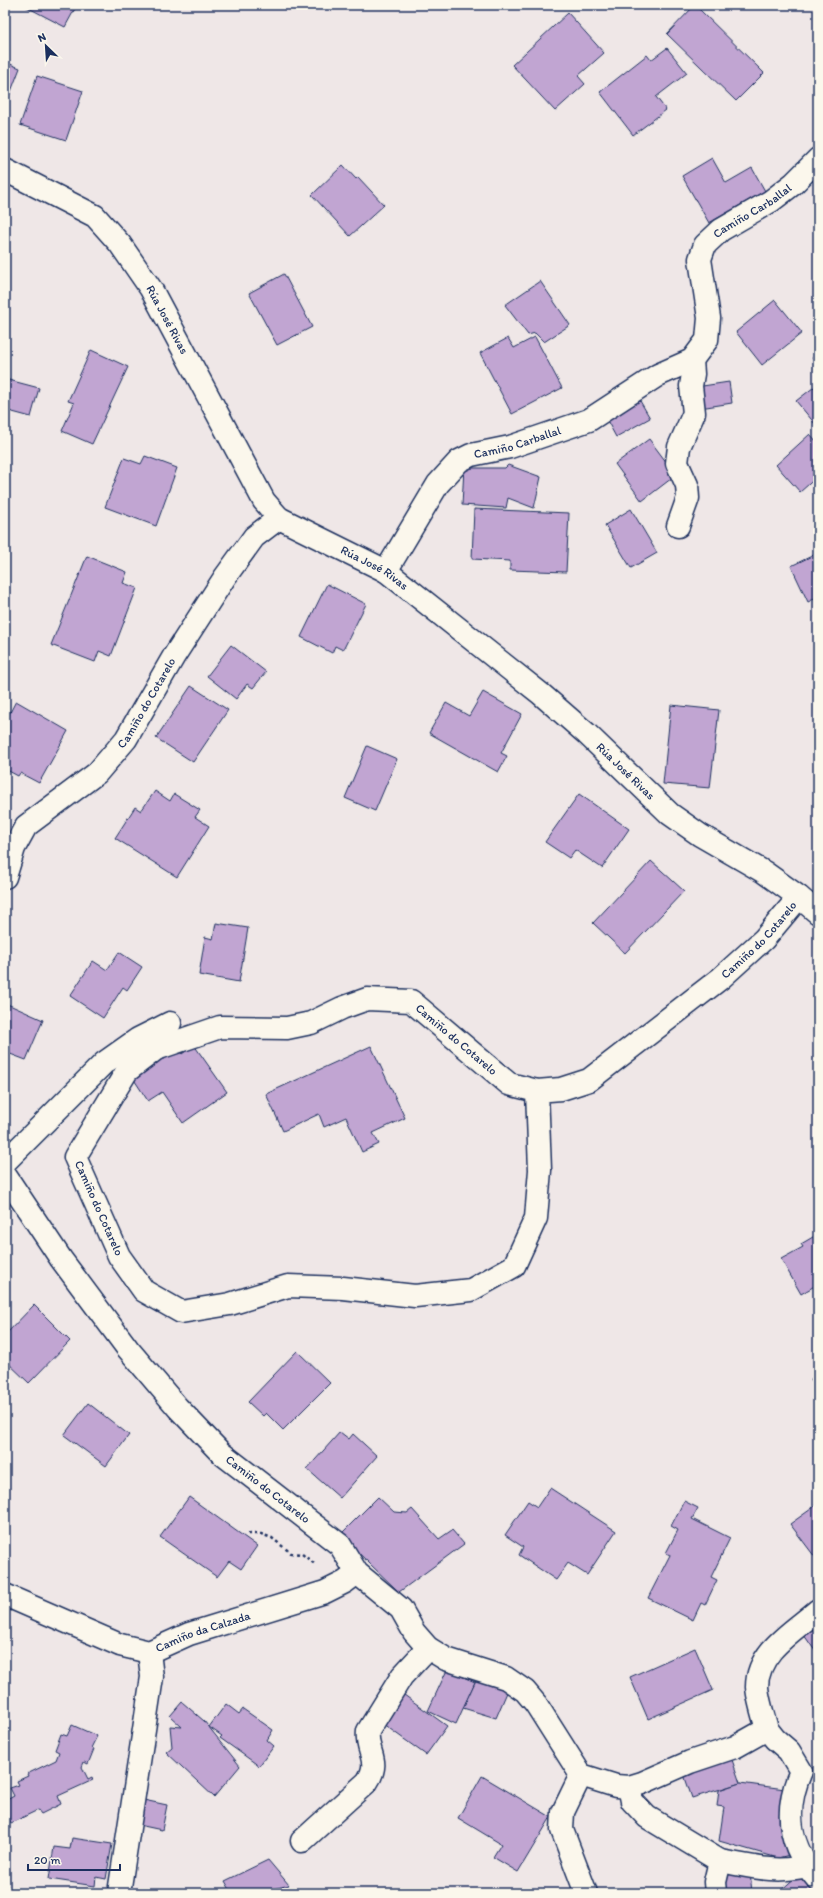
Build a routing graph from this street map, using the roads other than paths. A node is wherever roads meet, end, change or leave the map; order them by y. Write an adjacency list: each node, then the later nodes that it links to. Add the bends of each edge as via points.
1 (818, 159): 3 (street, Camiño Carballal, via 771,201 721,230 705,245 700,259 709,318 707,340)
2 (6, 174): 4 (street, Rúa José Rivas, via 95,216 120,244 151,289 264,501)
3 (692, 360): 5 (street, via 694,413 679,447 678,463 687,485 688,498); 6 (street, Camiño Carballal, via 658,375 589,420 510,447 471,455 459,461 438,484)
4 (279, 518): 6 (street, Rúa José Rivas); 7 (street, Camiño do Cotarelo, via 254,537 225,577 174,656 126,739 97,773 26,826 14,848)
5 (678, 526)
6 (386, 571): 8 (street, Rúa José Rivas, via 570,719 670,814 700,835 764,872)
7 (5, 877)
8 (799, 897): 9 (street, Rúa José Rivas); 11 (street, Camiño do Cotarelo, via 764,939 721,978 589,1080 561,1089)
9 (818, 913)
10 (170, 1023): 12 (street, via 138,1039 104,1063)
11 (537, 1091): 11 (street, Camiño do Cotarelo, via 509,1084 411,1001 367,1000 342,1008 311,1023 287,1028 220,1027 156,1050 127,1071 75,1157 119,1256 144,1291 181,1312 230,1304 288,1286 343,1288 415,1296 471,1290 514,1266 536,1218 540,1170)
12 (5, 1162)
13 (5, 1175): 14 (street, Camiño do Cotarelo, via 96,1308 178,1408 221,1453 340,1545)
14 (357, 1573): 17 (street, Camiño do Cotarelo, via 401,1609 414,1632); 18 (street, Camiño da Calzada, via 325,1592 189,1634)
15 (5, 1595): 18 (street, Camiño da Calzada, via 120,1645)
16 (818, 1610): 19 (street, via 775,1646 758,1671 757,1688)
17 (428, 1648): 21 (street, Camiño do Cotarelo, via 446,1659 506,1678 525,1691); 23 (street, via 402,1676 368,1731 367,1741 374,1764 370,1778)
18 (149, 1652): 26 (street, via 152,1677)
19 (766, 1729): 20 (street); 22 (street, via 735,1747)
20 (810, 1771): 25 (street, via 790,1805 791,1825 797,1847)
21 (581, 1775): 22 (street, via 616,1786); 27 (street, via 563,1812 562,1830)
22 (629, 1787): 24 (street, via 632,1801 647,1818)
23 (302, 1841)
24 (720, 1861): 25 (street, via 773,1870); 28 (street, via 715,1882)
25 (812, 1873)
26 (119, 1893)
27 (586, 1893)
28 (716, 1893)

